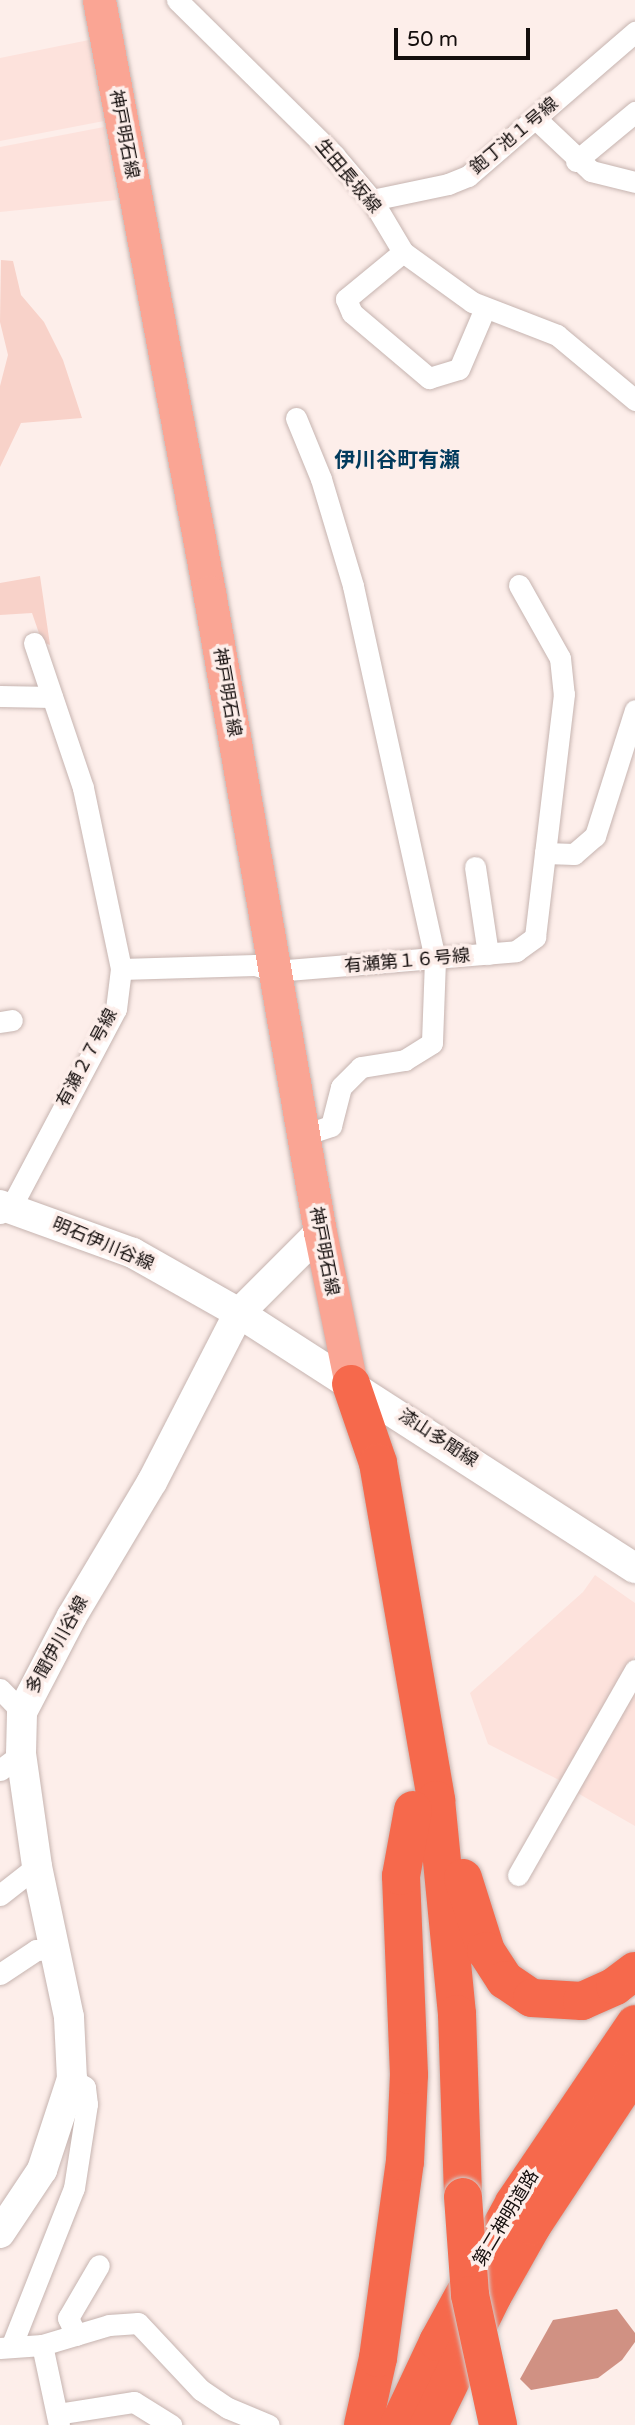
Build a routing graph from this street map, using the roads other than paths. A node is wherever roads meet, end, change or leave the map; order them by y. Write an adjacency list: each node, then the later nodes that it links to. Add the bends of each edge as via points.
1 (99, 0): 23 (main road, 神戸明石線)
2 (177, 0): 8 (street, 生田長坂線, via 334,155)
3 (635, 32): 5 (street, 鉋丁池１号線)
4 (635, 112): 6 (street)
5 (535, 118): 6 (street); 8 (street, 鉋丁池１号線, via 468,176)
6 (576, 161): 7 (street, via 591,172)
7 (635, 182)
8 (372, 200): 9 (street, 生田長坂線)
9 (403, 252): 10 (street, 生田長坂線); 10 (street, via 346,299 352,313 429,378 459,369)
10 (485, 308): 11 (street, 生田長坂線, via 557,335)
11 (635, 400)
12 (296, 418): 21 (street, via 321,479 353,586)
13 (519, 585): 18 (street, via 560,658 565,694)
14 (34, 643): 16 (street, 有瀬２７号線)
15 (0, 696): 16 (street)
16 (52, 697): 22 (street, 有瀬２７号線, via 83,788)
17 (635, 710): 18 (street, via 595,836 574,854)
18 (545, 853): 20 (street, 有瀬第１６号線, via 535,937 516,951)
19 (475, 867): 20 (street)
20 (488, 954): 21 (street, 有瀬第１６号線)
21 (435, 960): 23 (street, 有瀬第１６号線); 24 (street, via 432,1043 405,1060 361,1067 341,1087 331,1126)
22 (121, 968): 23 (street, via 256,965); 25 (street, 有瀬２７号線, via 116,1009)
23 (275, 971): 24 (main road, 神戸明石線)
24 (303, 1135): 26 (main road, 神戸明石線)
25 (4, 1208): 27 (street, 明石伊川谷線, via 133,1253)
26 (320, 1232): 27 (street, 多聞伊川谷線); 28 (main road, 神戸明石線)
27 (239, 1312): 28 (street, 漆山多聞線); 32 (street, 多聞伊川谷線, via 152,1482 72,1616)
28 (351, 1384): 29 (street, 漆山多聞線); 34 (highway, via 378,1463)
29 (635, 1568)
30 (635, 1670): 36 (street)
31 (0, 1689): 32 (street)
32 (22, 1712): 33 (street, 多聞伊川谷線)
33 (11, 1762): 35 (street, 多聞伊川谷線)
34 (425, 1805): 39 (highway, via 478,1933 505,1980 531,1998 565,2004 599,1995); 44 (highway, via 457,2014); 56 (highway, via 401,1876 409,2062 405,2162 379,2358)
35 (37, 1866): 37 (street); 38 (street, 多聞伊川谷線)
36 (518, 1875)
37 (0, 1895)
38 (57, 1949): 40 (street, via 36,1950); 43 (street, 多聞伊川谷線, via 69,2017)
39 (635, 1971)
40 (0, 1974)
41 (635, 2024): 57 (highway, 第二神明道路, via 514,2203 438,2342)
42 (635, 2070): 50 (highway, 第二神明道路, via 532,2226)
43 (72, 2079): 45 (street, 多聞伊川谷線, via 42,2171); 49 (street, via 85,2087 84,2148 74,2188)
44 (455, 2198): 60 (highway, via 455,2298); 61 (highway, bridge)
45 (0, 2233)
46 (99, 2265): 47 (street, via 68,2318)
47 (76, 2335): 48 (street); 55 (street, via 109,2325 138,2323 201,2390 228,2409)
48 (42, 2345): 49 (street); 52 (street)
49 (5, 2348)
50 (453, 2376): 58 (highway, 第二神明道路); 59 (highway)
51 (134, 2402): 52 (street); 53 (street); 54 (street)
52 (58, 2419)
53 (136, 2425)
54 (171, 2425)
55 (269, 2425)
56 (363, 2425)
57 (399, 2425)
58 (429, 2425)
59 (435, 2425)
60 (482, 2425)
61 (498, 2425)

